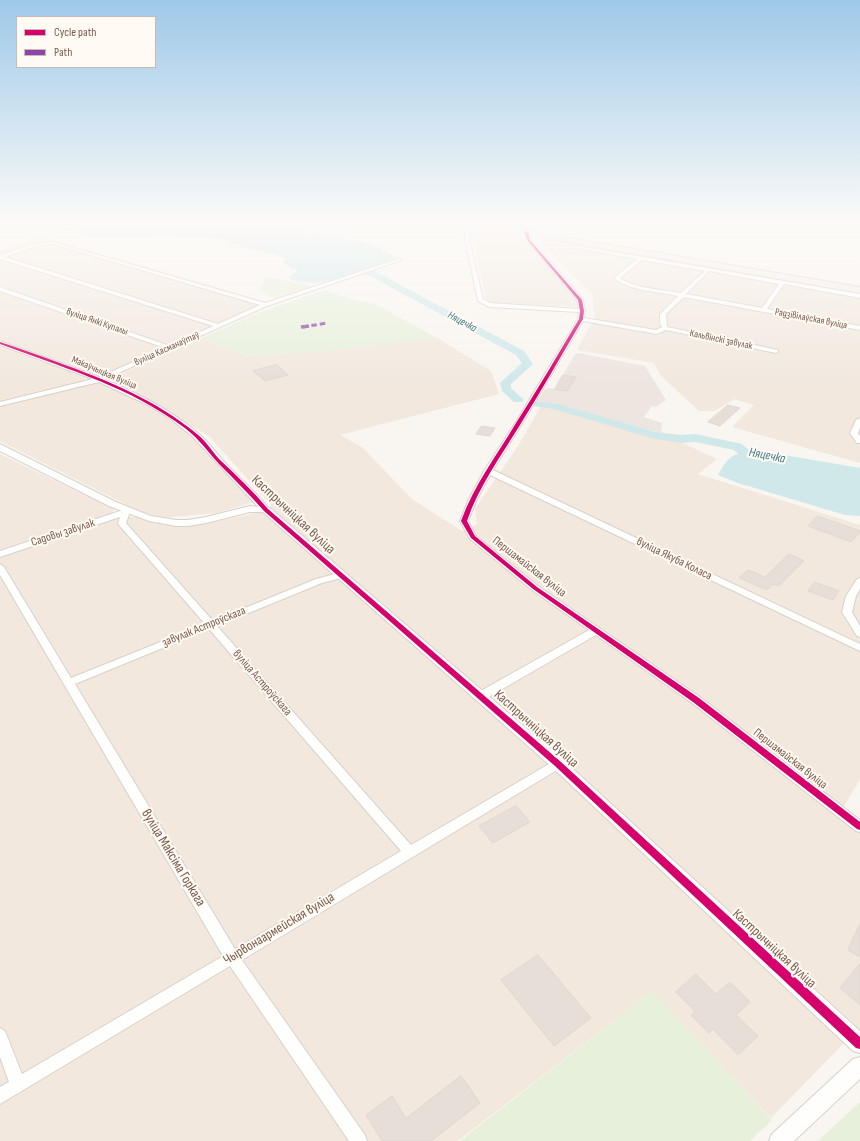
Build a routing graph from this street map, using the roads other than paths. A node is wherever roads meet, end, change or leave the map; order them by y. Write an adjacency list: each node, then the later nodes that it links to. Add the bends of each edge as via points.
1 (64, 277): 19 (street)
2 (170, 277): 15 (street)
3 (351, 277): 15 (street, вуліца Касманаўтаў)
4 (475, 277): 17 (street, via 480,300 489,305)
5 (561, 277): 17 (street, Першамайская вуліца, via 580,300)
6 (618, 277): 13 (street, Радзівілаўская вуліца, via 622,282 634,286)
7 (701, 277): 13 (street)
8 (756, 277): 10 (street)
9 (787, 277): 12 (main road)
10 (783, 282): 14 (street); 16 (street)
11 (0, 289): 23 (street, вуліца Янкі Купалы)
12 (860, 290)
13 (683, 295): 16 (street, Радзівілаўская вуліца); 20 (street, via 663,314)
14 (860, 296)
15 (264, 305): 19 (street, вуліца Касманаўтаў)
16 (763, 310): 21 (street, Радзівілаўская вуліца)
17 (582, 311): 18 (street, Першамайская вуліца)
18 (581, 319): 20 (street, Кальвінскі завулак, via 657,332); 31 (street, Першамайская вуліца)
19 (218, 326): 23 (street, вуліца Касманаўтаў)
20 (665, 328): 24 (street, Кальвінскі завулак)
21 (860, 328)
22 (0, 343): 25 (street, Макаўчыцкая вуліца)
23 (171, 348): 25 (street, вуліца Касманаўтаў)
24 (776, 351)
25 (98, 380): 26 (street, вуліца Касманаўтаў); 28 (street, Макаўчыцкая вуліца, via 151,404)
26 (0, 404)
27 (860, 420): 29 (street, via 854,433)
28 (195, 433): 32 (street, Кастрычніцкая вуліца)
29 (860, 441)
30 (0, 447): 33 (street)
31 (488, 471): 39 (street, Першамайская вуліца, via 468,508 464,521 473,537 535,588); 41 (street, вуліца Якуба Коласа)
32 (266, 510): 33 (street, via 250,509 206,520 177,523 156,521); 36 (street, Кастрычніцкая вуліца)
33 (126, 512): 34 (street, Садовы завулак); 38 (street, вуліца Астроўскага, via 122,522)
34 (0, 554)
35 (0, 567): 42 (street, вуліца Максіма Горкага)
36 (342, 575): 38 (street, завулак Астроўскага, via 319,581); 43 (street, Кастрычніцкая вуліца)
37 (860, 581): 40 (street, via 851,596 848,612)
38 (211, 624): 42 (street, завулак Астроўскага); 46 (street, вуліца Астроўскага)
39 (595, 630): 43 (street); 45 (street, Першамайская вуліца, via 696,700)
40 (860, 634)
41 (860, 648)
42 (68, 683): 47 (street, вуліца Максіма Горкага)
43 (481, 696): 44 (street, Кастрычніцкая вуліца)
44 (558, 764): 46 (street, Чырвонаармейская вуліца); 49 (street, Кастрычніцкая вуліца)
45 (860, 827)
46 (408, 852): 47 (street, Чырвонаармейская вуліца)
47 (232, 957): 51 (street, Чырвонаармейская вуліца); 53 (street, вуліца Максіма Горкага)
48 (0, 1036): 51 (street)
49 (860, 1044)
50 (860, 1066): 54 (street)
51 (18, 1085): 52 (street, Чырвонаармейская вуліца)
52 (0, 1096)
53 (355, 1139)
54 (779, 1141)

